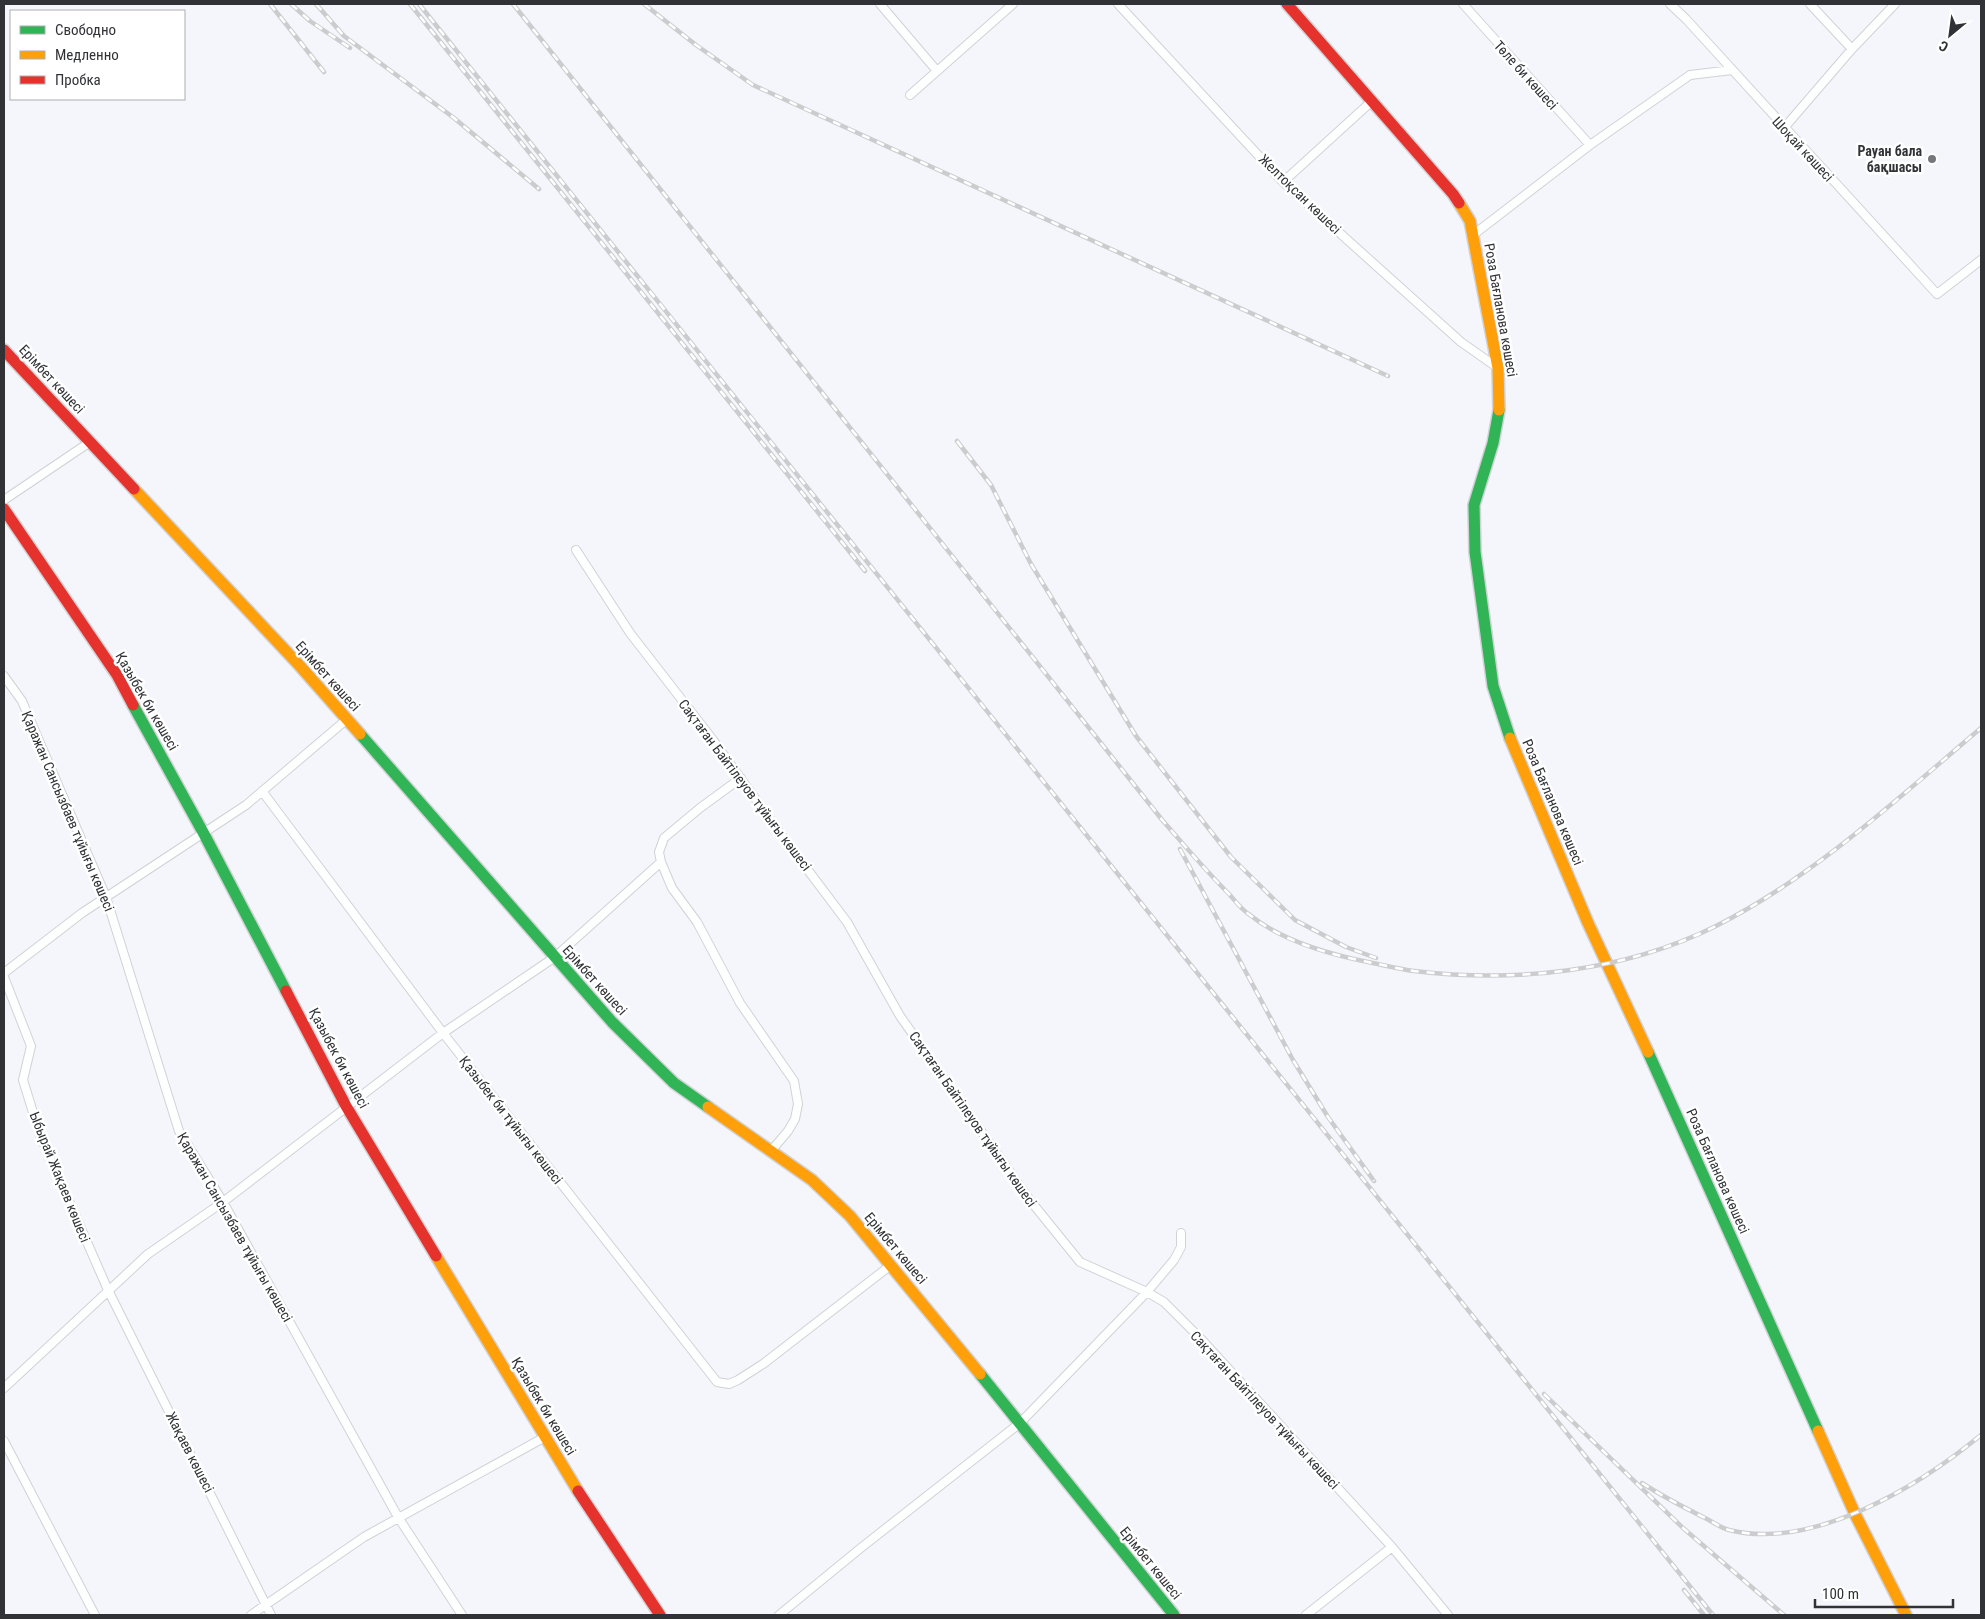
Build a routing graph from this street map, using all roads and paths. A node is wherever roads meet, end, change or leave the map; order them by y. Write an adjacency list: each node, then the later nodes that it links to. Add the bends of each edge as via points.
1 (880, 4): 11 (street)
2 (1014, 4): 11 (street)
3 (1118, 4): 16 (street, Желтоқсан көшесі)
4 (1287, 4): 13 (street, Роза Бағланова көшесі)
5 (1463, 4): 15 (street, Төле би көшесі)
6 (1670, 4): 10 (street, Шоқай көшесі)
7 (1810, 4): 9 (street)
8 (1894, 4): 9 (street)
9 (1852, 49): 14 (street)
10 (1732, 70): 14 (street, Шоқай көшесі); 15 (street, via 1690,75)
11 (937, 71): 12 (street)
12 (910, 95)
13 (1372, 101): 16 (street); 17 (street, Роза Бағланова көшесі, via 1453,194 1470,222)
14 (1784, 128): 18 (street, Шоқай көшесі, via 1937,294)
15 (1590, 145): 17 (street)
16 (1283, 182): 20 (street, Желтоқсан көшесі, via 1461,342)
17 (1473, 235): 20 (street, Роза Бағланова көшесі)
18 (1981, 260)
19 (4, 350): 21 (street, Ерімбет көшесі)
20 (1498, 368): 59 (street, Роза Бағланова көшесі, via 1500,407 1474,505 1475,552 1493,686 1506,729 1588,923 1855,1514)
21 (90, 442): 22 (street); 26 (street, Ерімбет көшесі, via 300,666)
22 (4, 500)
23 (4, 508): 29 (street, Қазыбек би көшесі, via 117,675)
24 (576, 550): 27 (street, Сақтаған Байтілеуов тұйығы көшесі, via 630,633)
25 (4, 676): 31 (street, Қаражан Сансызбаев тұйығы көшесі, via 22,701)
26 (346, 720): 28 (street); 32 (street, Ерімбет көшесі)
27 (741, 778): 30 (street, via 664,838 659,852); 42 (street, Сақтаған Байтілеуов тұйығы көшесі, via 848,922 900,1016 1029,1198 1080,1262)
28 (262, 791): 29 (street); 35 (street, Қазыбек би тұйығы көшесі)
29 (204, 834): 31 (street); 36 (street, Қазыбек би көшесі)
30 (661, 862): 32 (street); 37 (street, via 672,888 697,922 740,1003 794,1081 798,1104 795,1119)
31 (106, 897): 33 (street); 38 (street, Қаражан Сансызбаев тұйығы көшесі, via 179,1131)
32 (555, 957): 35 (street); 37 (street, Ерімбет көшесі, via 612,1022 674,1083)
33 (4, 973)
34 (4, 977): 41 (street, Ыбырай Жақаев көшесі, via 31,1046 23,1080 37,1126)
35 (443, 1033): 36 (street); 40 (street, Қазыбек би тұйығы көшесі, via 717,1382 729,1384 738,1380)
36 (346, 1106): 38 (street); 45 (street, Қазыбек би көшесі)
37 (771, 1151): 40 (street, Ерімбет көшесі, via 812,1180 850,1216)
38 (223, 1202): 41 (street, via 148,1254); 47 (street, Қаражан Сансызбаев тұйығы көшесі)
39 (1181, 1233): 42 (street, via 1181,1247 1174,1260)
40 (892, 1265): 44 (street, Ерімбет көшесі)
41 (108, 1290): 43 (street); 49 (street, Жақаев көшесі)
42 (1147, 1292): 44 (street); 48 (street, Сақтаған Байтілеуов тұйығы көшесі, via 1164,1302 1201,1339)
43 (4, 1388)
44 (1020, 1423): 55 (street); 56 (street, Ерімбет көшесі)
45 (546, 1437): 47 (street); 54 (street, Қазыбек би көшесі, via 575,1487)
46 (4, 1441): 50 (street)
47 (398, 1517): 49 (street); 53 (street, Қаражан Сансызбаев тұйығы көшесі)
48 (1392, 1547): 57 (street); 58 (street, Сақтаған Байтілеуов тұйығы көшесі)
49 (266, 1605): 51 (street); 52 (street, Жақаев көшесі)
50 (95, 1615)
51 (251, 1615)
52 (271, 1615)
53 (462, 1615)
54 (660, 1615)
55 (779, 1615)
56 (1174, 1615)
57 (1306, 1615)
58 (1448, 1615)
59 (1906, 1615)

